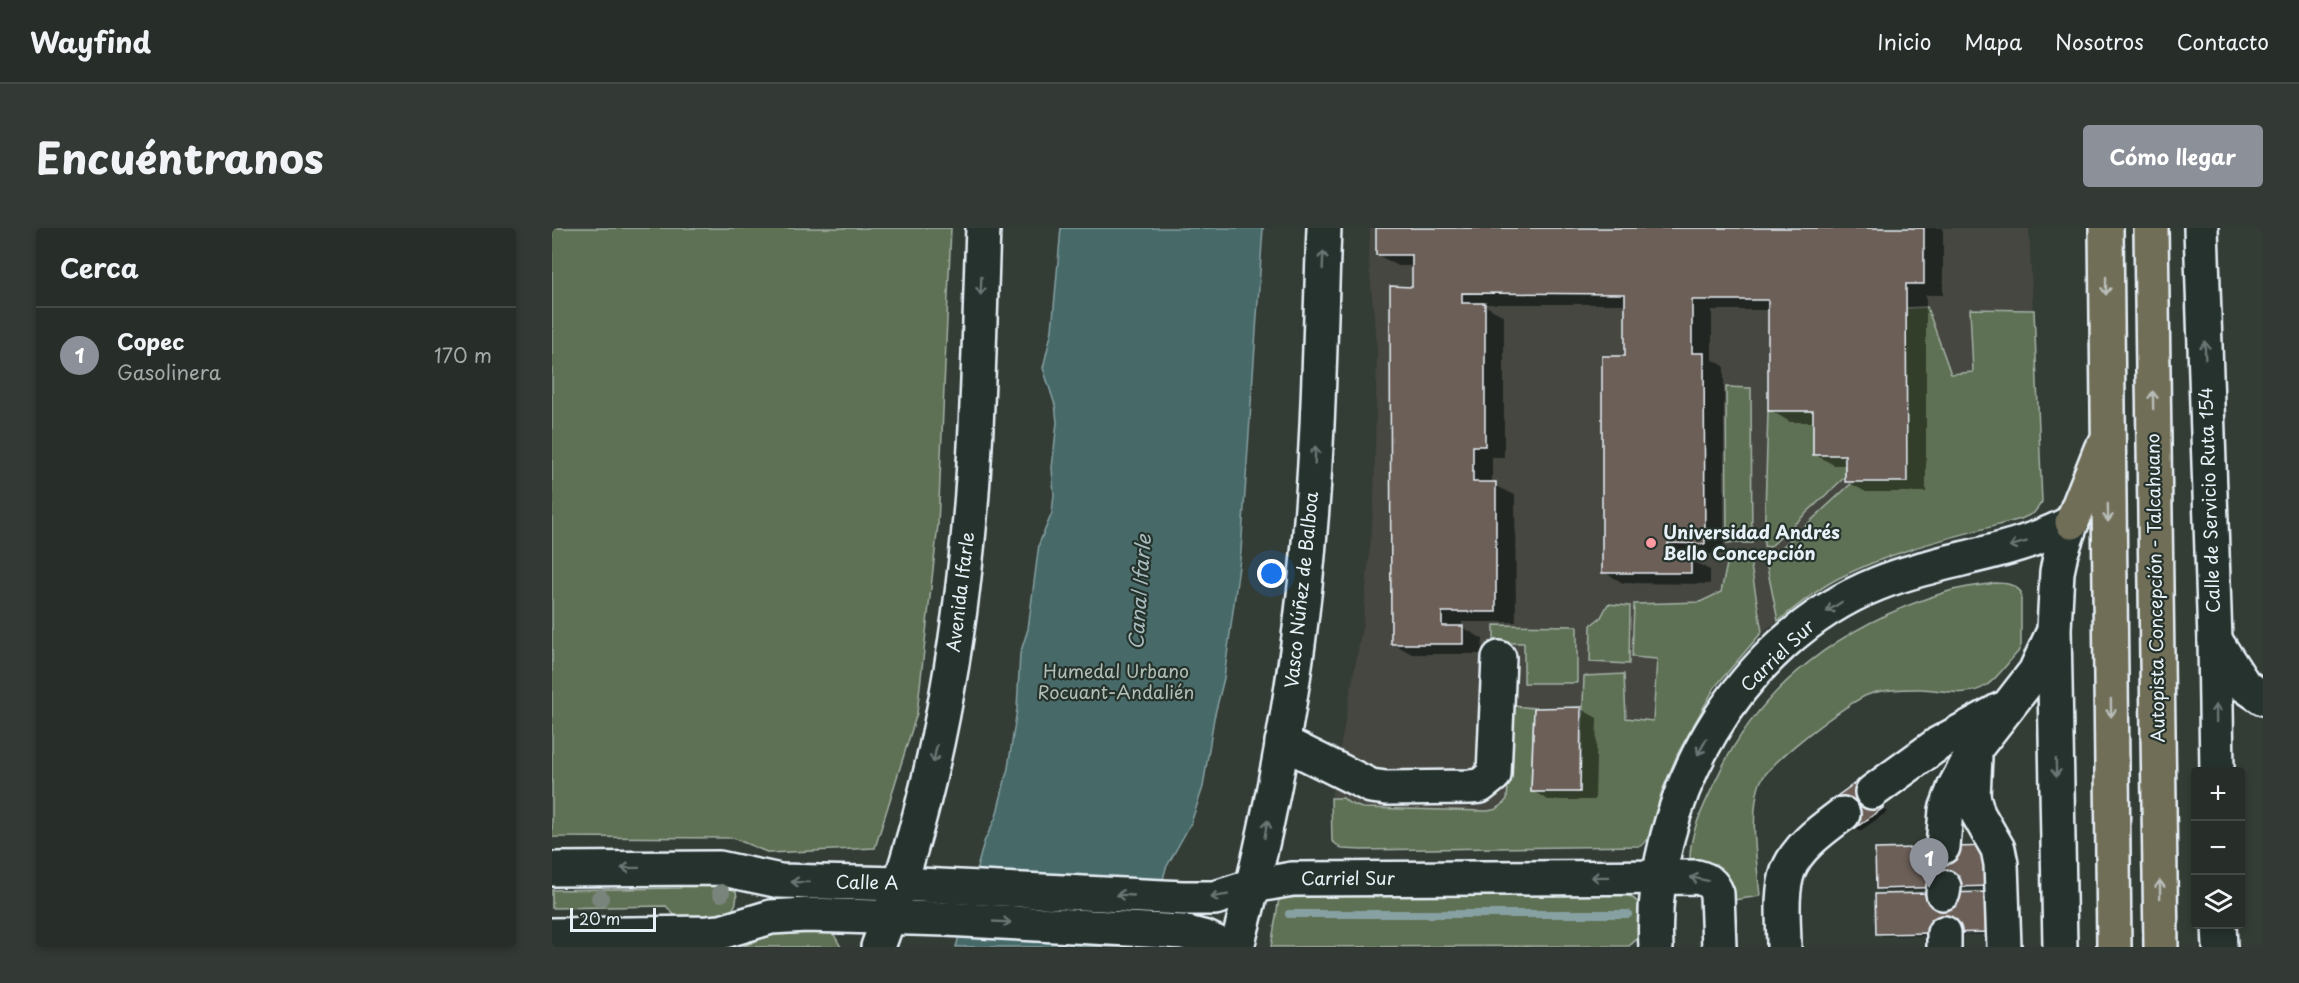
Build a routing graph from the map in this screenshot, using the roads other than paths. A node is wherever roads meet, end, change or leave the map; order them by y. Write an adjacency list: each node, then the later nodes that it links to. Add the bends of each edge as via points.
1 (983, 228): 22 (street, Avenida Ifarle, one-way to 22, via 972,488 957,628 934,758)
2 (1324, 228): 13 (street, Vasco Núñez de Balboa, one-way to 2, via 1302,615 1310,532)
3 (2106, 228): 6 (main road, one-way to 6)
4 (2151, 228): 38 (main road, Autopista Concepción - Talcahuano, one-way to 4)
5 (2201, 228): 9 (street, Calle de Servicio Ruta 154, one-way to 5)
6 (2107, 433): 7 (main road); 37 (main road, one-way to 37)
7 (2072, 522): 8 (street, via 2057,572); 21 (street, Carriel Sur, one-way to 21, via 2040,538 1904,573 1874,585 1813,620 1783,645 1737,694 1700,750 1674,812)
8 (2054, 629): 12 (street, via 2035,672); 36 (street, one-way to 36)
9 (2215, 640): 11 (street, via 2244,685); 15 (street, Calle de Servicio Ruta 154, one-way to 9)
10 (1499, 658): 13 (street, via 1494,775 1480,786 1371,786)
11 (2263, 698)
12 (2007, 706): 14 (street); 16 (street, via 1938,744)
13 (1282, 742): 23 (street, Vasco Núñez de Balboa, one-way to 13)
14 (1975, 749): 18 (street, via 1946,810); 35 (street, via 1973,796 1977,814 1998,849 2001,864)
15 (2217, 767)
16 (1872, 792)
17 (1843, 814): 34 (street, via 1809,842 1788,872)
18 (1944, 847)
19 (552, 869): 20 (street, Calle A, one-way to 19, via 718,868)
20 (750, 876): 22 (street, Calle A, one-way to 20, via 780,882); 25 (street, via 755,899)
21 (1658, 877): 23 (street, Carriel Sur, one-way to 23, via 1292,879); 32 (street, Carriel Sur); 33 (street, one-way to 21, via 1714,886 1697,877)
22 (900, 884): 24 (street, Calle A, one-way to 22); 27 (street, Avenida Ifarle)
23 (1253, 886): 24 (street, Carriel Sur, one-way to 24, via 1215,898); 31 (street, Vasco Núñez de Balboa)
24 (1183, 898)
25 (747, 923): 27 (street, Calle A, via 771,916 795,916); 29 (street, Calle A, via 721,932)
26 (2220, 929): 39 (street)
27 (884, 933): 30 (street, Calle A, one-way to 30, via 946,919 1174,932 1206,938)
28 (552, 935): 29 (street, Calle A)
29 (591, 941)
30 (1225, 947)
31 (1237, 947)
32 (1656, 947)
33 (1719, 947)
34 (1784, 947)
35 (2004, 947)
36 (2060, 947)
37 (2114, 947)
38 (2161, 947)
39 (2220, 947)

